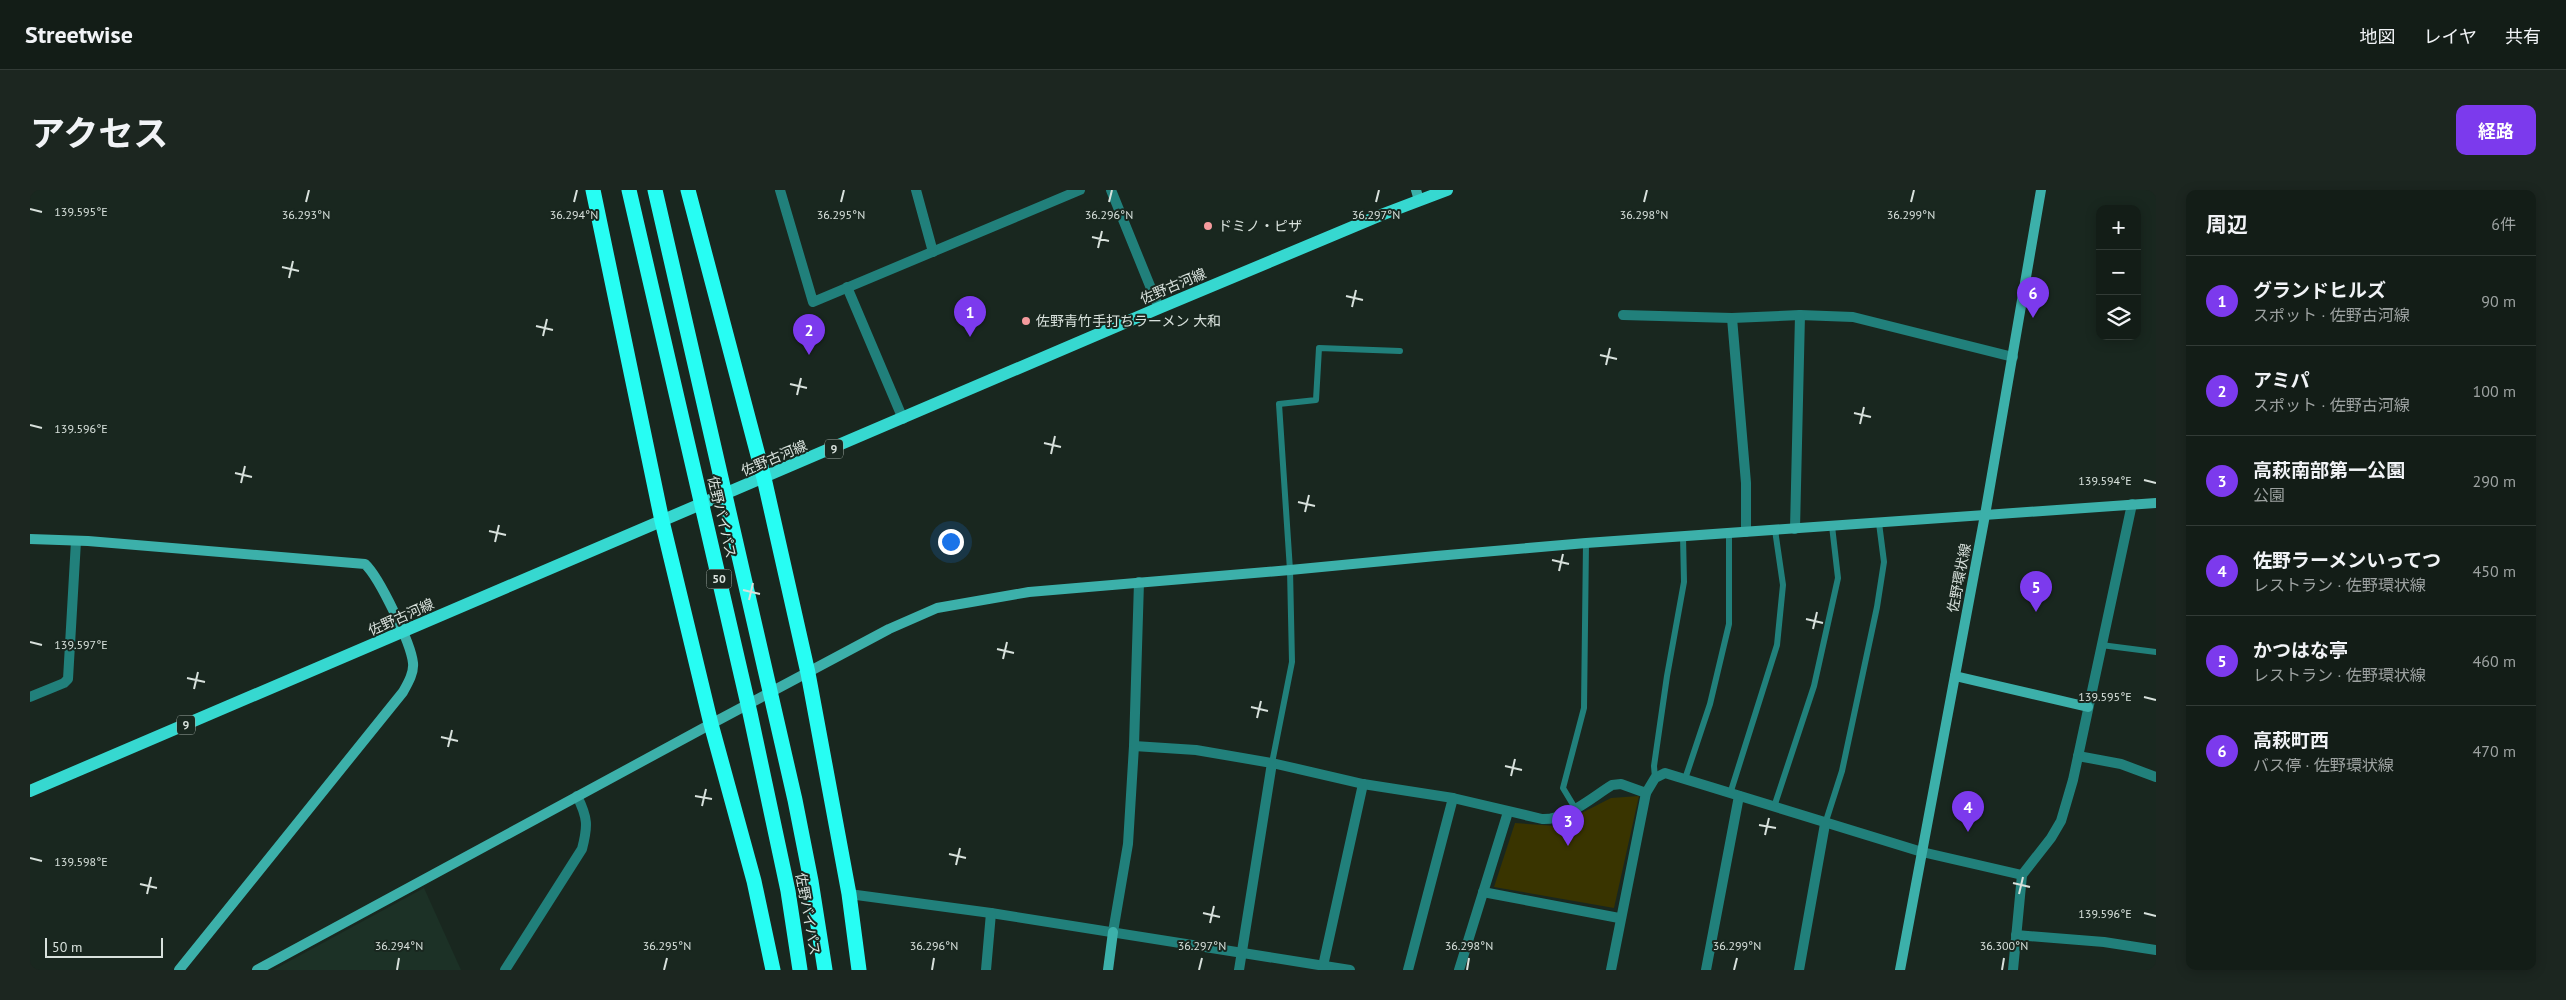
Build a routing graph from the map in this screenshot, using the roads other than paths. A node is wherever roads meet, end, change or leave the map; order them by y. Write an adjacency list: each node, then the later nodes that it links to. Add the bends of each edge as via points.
1 (593, 190): 26 (highway)
2 (629, 190): 78 (highway, 佐野バイパス / 50, via 750,713 788,891)
3 (655, 190): 79 (highway, 佐野バイパス / 50, via 795,800)
4 (688, 190): 22 (highway)
5 (780, 190): 14 (street, via 812,302)
6 (916, 190): 13 (street)
7 (1080, 190): 11 (street)
8 (1111, 190): 15 (street)
9 (1447, 190): 12 (main road, 佐野古河線 / 9)
10 (2041, 190): 20 (street, 佐野環状線)
11 (1056, 195): 13 (street)
12 (1418, 195): 15 (main road, 佐野古河線 / 9)
13 (933, 252): 14 (street)
14 (848, 287): 21 (street)
15 (1159, 308): 21 (main road, 佐野古河線 / 9)
16 (1623, 315): 18 (street)
17 (1800, 315): 18 (street); 20 (street, via 1853,317); 29 (street)
18 (1732, 318): 31 (street, via 1746,483)
19 (1400, 351): 37 (lane, via 1319,348 1316,400 1279,404)
20 (2013, 357): 25 (street, 佐野環状線)
21 (903, 420): 22 (main road, 佐野古河線 / 9)
22 (764, 478): 26 (main road, 佐野古河線 / 9); 42 (highway)
23 (2156, 503): 24 (street)
24 (2132, 504): 25 (street); 40 (street)
25 (1986, 515): 27 (street); 43 (street, 佐野環状線)
26 (662, 522): 39 (main road, 佐野古河線 / 9); 46 (highway)
27 (1879, 523): 28 (street); 62 (lane, via 1884,562 1877,607 1842,771)
28 (1832, 526): 29 (street); 59 (lane, via 1838,578 1814,686)
29 (1794, 529): 30 (street)
30 (1775, 530): 31 (street); 56 (lane, via 1783,586 1777,645)
31 (1746, 532): 32 (street)
32 (1729, 533): 33 (street); 52 (lane, via 1729,624 1710,704)
33 (1683, 536): 36 (street); 51 (lane, via 1684,582 1654,766)
34 (30, 539): 35 (street)
35 (76, 541): 39 (street, via 365,564 375,577); 44 (street, via 68,680)
36 (1586, 543): 37 (street); 60 (lane, via 1584,708 1564,788)
37 (1290, 570): 38 (street); 49 (lane, via 1292,662)
38 (1139, 582): 42 (street, via 1029,592 937,608 889,629); 47 (street)
39 (402, 633): 54 (main road, 佐野古河線 / 9); 74 (street, via 413,663 403,692)
40 (2101, 645): 41 (lane); 45 (street)
41 (2156, 652)
42 (808, 673): 46 (street); 66 (highway)
43 (1955, 676): 45 (street); 63 (street, 佐野環状線)
44 (30, 697)
45 (2088, 707): 48 (street)
46 (711, 724): 57 (street); 77 (highway, via 754,881)
47 (1134, 746): 49 (street, via 1196,750); 69 (street, via 1128,844)
48 (2078, 756): 50 (street, via 2121,764); 64 (street, via 2061,821)
49 (1272, 763): 53 (street); 72 (street)
50 (2156, 777)
51 (1655, 778): 52 (street, via 1665,773); 55 (street)
52 (1686, 779): 56 (street)
53 (1363, 784): 58 (street); 73 (street)
54 (30, 791)
55 (1646, 793): 60 (street, via 1621,784 1612,785); 68 (street)
56 (1735, 795): 59 (street); 88 (street)
57 (577, 796): 75 (street); 76 (street, via 587,814 582,849)
58 (1452, 798): 61 (street); 85 (street)
59 (1774, 807): 62 (street)
60 (1575, 808): 61 (street, via 1552,819)
61 (1508, 812): 65 (street)
62 (1825, 824): 63 (street); 89 (street)
63 (1922, 852): 64 (street); 90 (street, 佐野環状線)
64 (2022, 875): 70 (street)
65 (1483, 892): 68 (street); 86 (street)
66 (849, 894): 67 (street); 80 (highway)
67 (992, 914): 69 (street); 81 (street)
68 (1619, 918): 87 (street)
69 (1113, 932): 72 (street); 82 (street)
70 (2016, 935): 71 (street); 91 (street)
71 (2156, 950)
72 (1242, 953): 73 (street); 83 (street)
73 (1323, 966): 84 (street)
74 (182, 968)
75 (257, 970)
76 (505, 970)
77 (773, 970)
78 (800, 970)
79 (825, 970)
80 (859, 970)
81 (986, 970)
82 (1108, 970)
83 (1239, 970)
84 (1350, 970)
85 (1408, 970)
86 (1458, 970)
87 (1611, 970)
88 (1706, 970)
89 (1798, 970)
90 (1900, 970)
91 (2014, 970)

